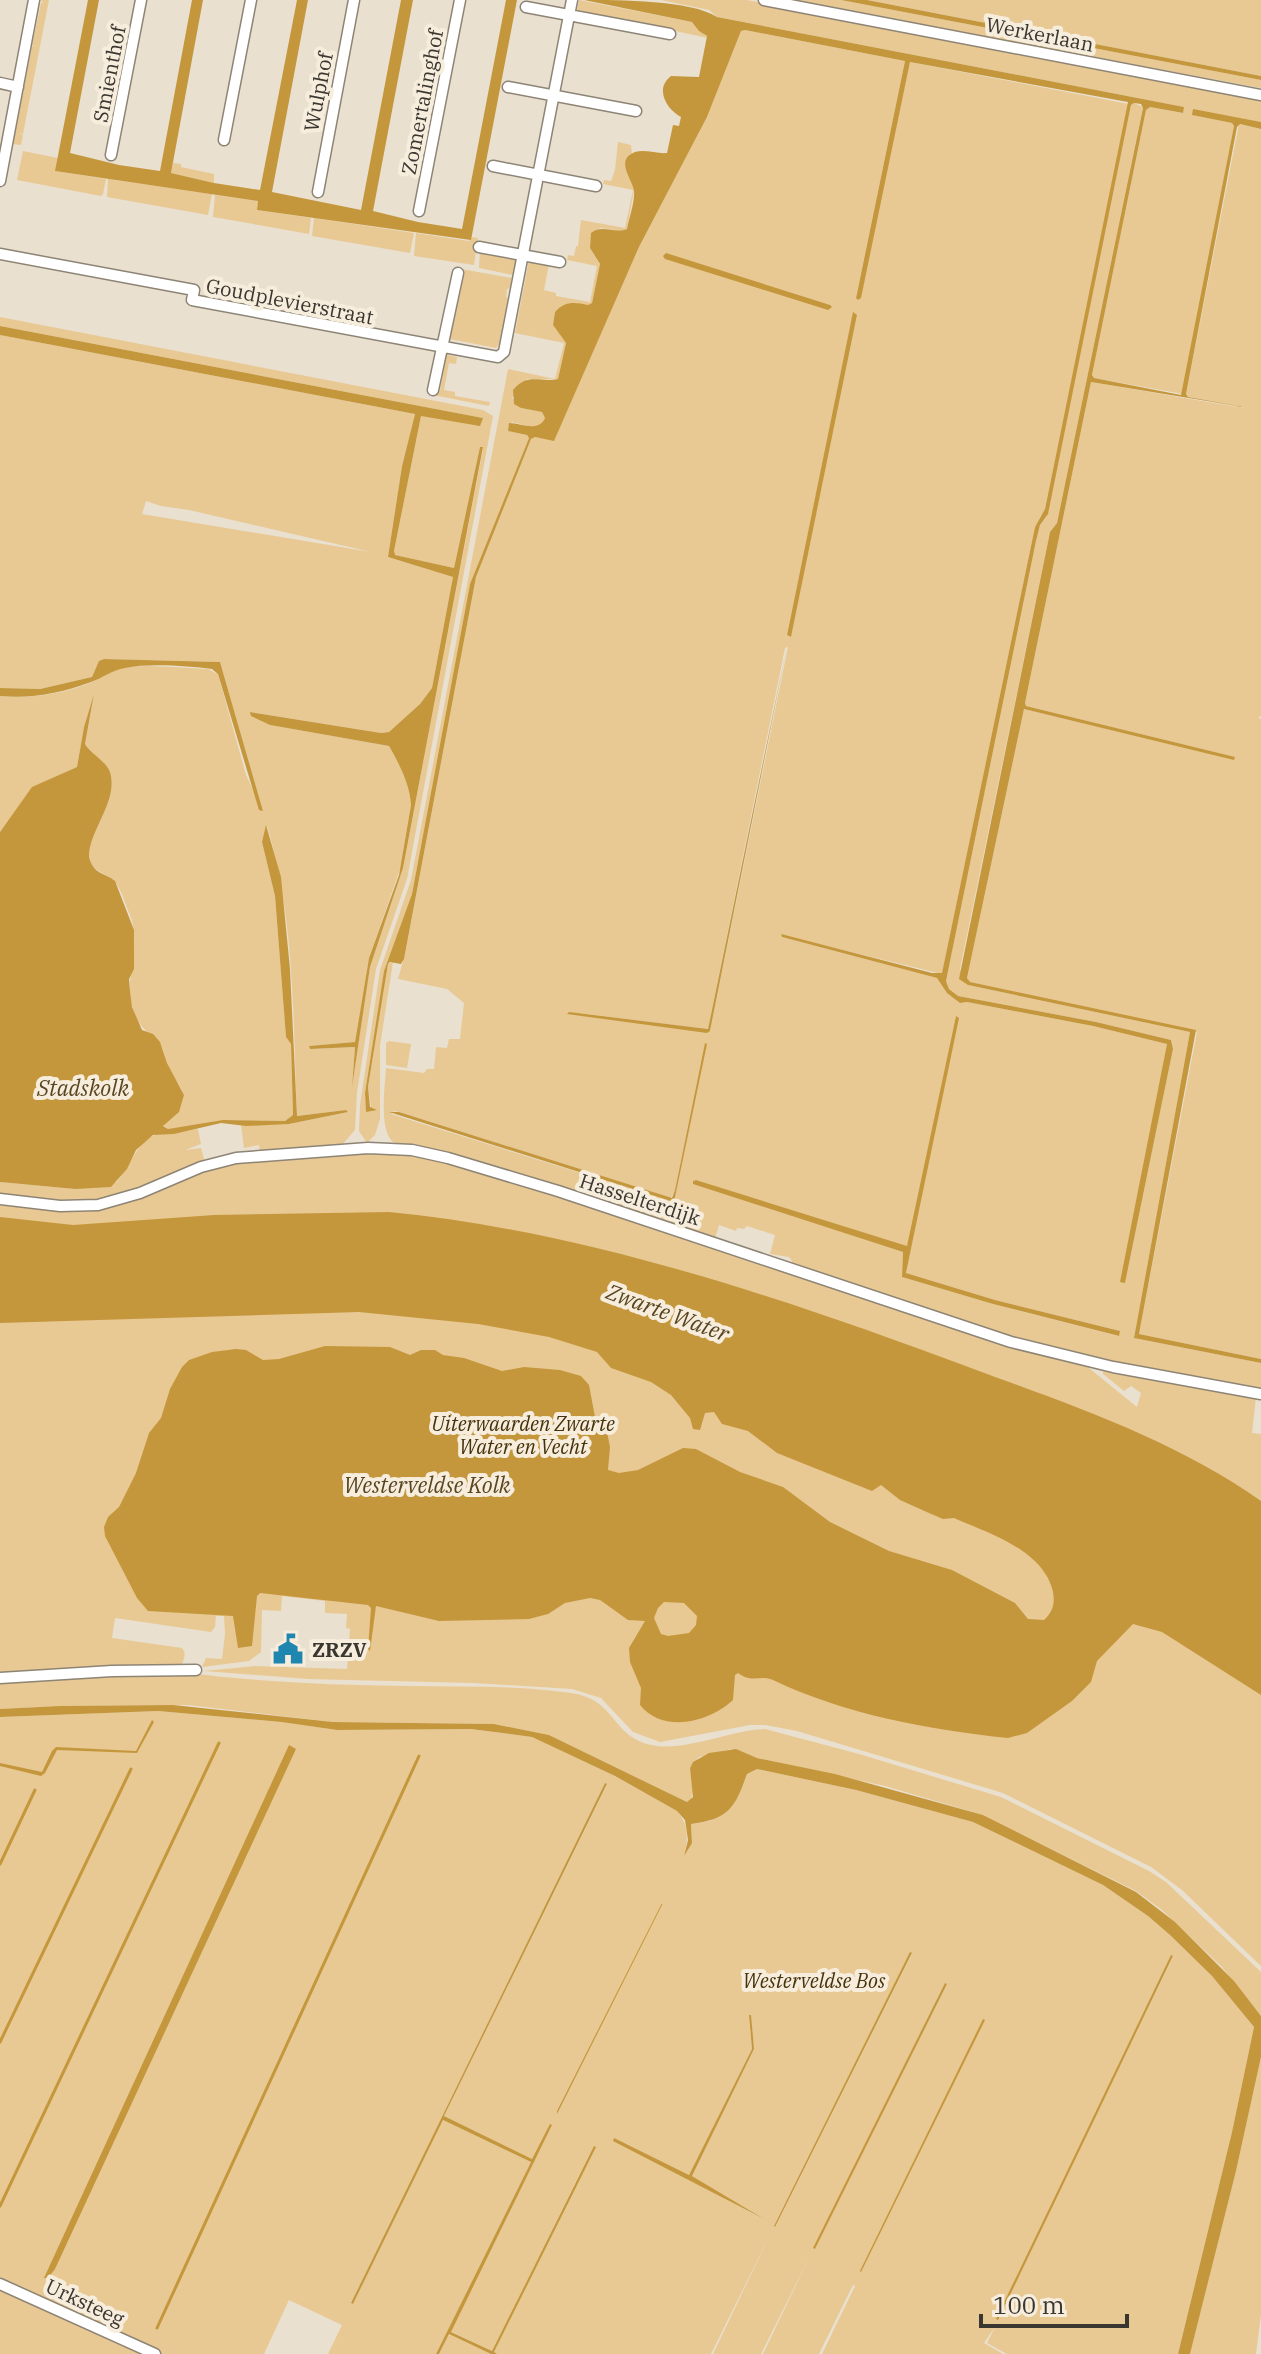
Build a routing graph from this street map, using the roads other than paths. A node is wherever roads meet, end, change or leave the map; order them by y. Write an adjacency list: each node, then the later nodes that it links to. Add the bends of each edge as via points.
1 (32, 0): 12 (street)
2 (141, 0): 18 (street, Smienthof)
3 (251, 0): 17 (street)
4 (354, 0): 23 (street, Wulphof)
5 (460, 0): 24 (street, Zomertalinghof)
6 (572, 0): 9 (street, Goudplevierstraat)
7 (764, 0): 14 (street, Werkerlaan)
8 (526, 7): 9 (street)
9 (569, 15): 10 (street); 15 (street, Goudplevierstraat)
10 (670, 34)
11 (0, 83): 12 (street)
12 (18, 87): 21 (street)
13 (508, 87): 15 (street)
14 (1261, 95)
15 (555, 96): 16 (street); 20 (street, Goudplevierstraat)
16 (636, 111)
17 (224, 140)
18 (111, 155)
19 (493, 166): 20 (street)
20 (539, 175): 22 (street); 27 (street, Goudplevierstraat)
21 (0, 178)
22 (596, 186)
23 (318, 192)
24 (419, 211)
25 (479, 247): 27 (street)
26 (0, 254): 30 (street, Goudplevierstraat, via 194,290 192,300)
27 (523, 255): 28 (street); 30 (street, Goudplevierstraat, via 502,356)
28 (560, 262)
29 (458, 273): 30 (street)
30 (443, 348): 31 (street)
31 (433, 390)
32 (0, 1199): 33 (street, Hasselterdijk, via 98,1205 236,1158 412,1150 558,1191 1011,1342)
33 (1261, 1394)
34 (196, 1670): 35 (street)
35 (0, 1678)
36 (0, 2284): 37 (street, Urksteeg)
37 (155, 2354)

